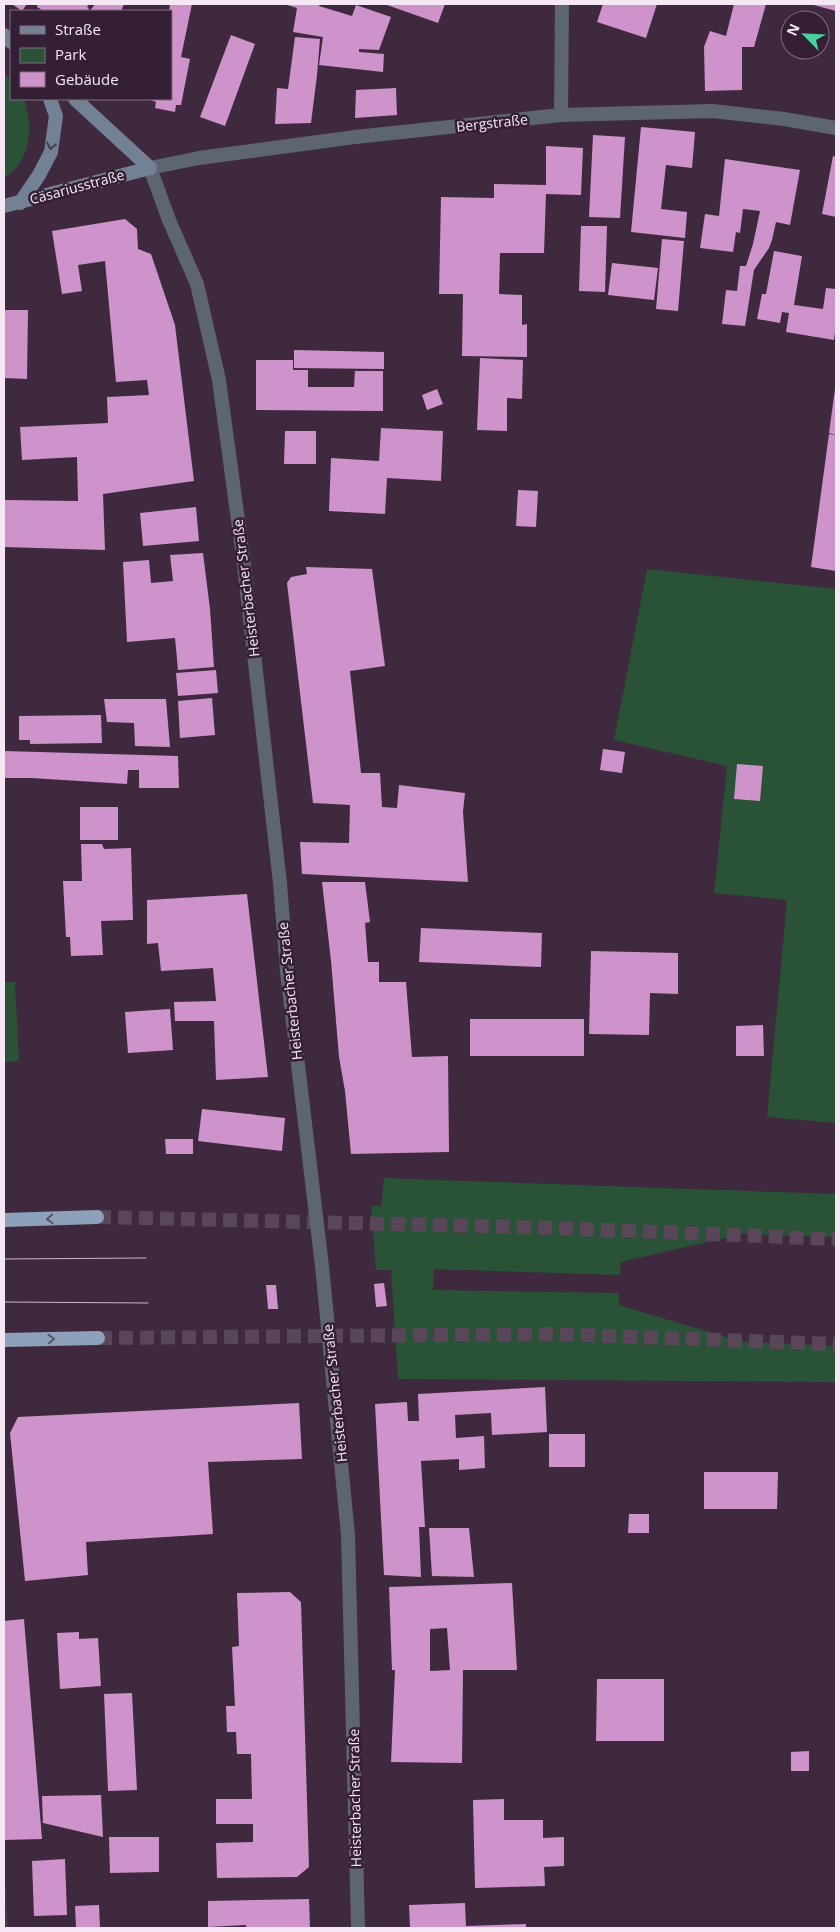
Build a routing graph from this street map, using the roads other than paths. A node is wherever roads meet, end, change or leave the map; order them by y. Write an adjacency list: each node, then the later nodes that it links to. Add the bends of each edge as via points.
1 (562, 4): 4 (street)
2 (50, 100): 7 (main road, one-way to 7, via 56,116 51,152)
3 (76, 100): 6 (main road, Heisterbacher Straße)
4 (561, 115): 5 (street, Bergstraße, via 712,112 784,118); 6 (street, Bergstraße, via 355,137)
5 (836, 128)
6 (150, 168): 7 (main road, Cäsariusstraße); 13 (street, Heisterbacher Straße, via 197,284 219,380 243,557 280,883 286,972 322,1266 348,1535)
7 (20, 203): 8 (main road, Cäsariusstraße)
8 (4, 206)
9 (97, 1217): 10 (highway, one-way to 10)
10 (4, 1220)
11 (98, 1338): 12 (highway, one-way to 11)
12 (4, 1340)
13 (358, 1928)

